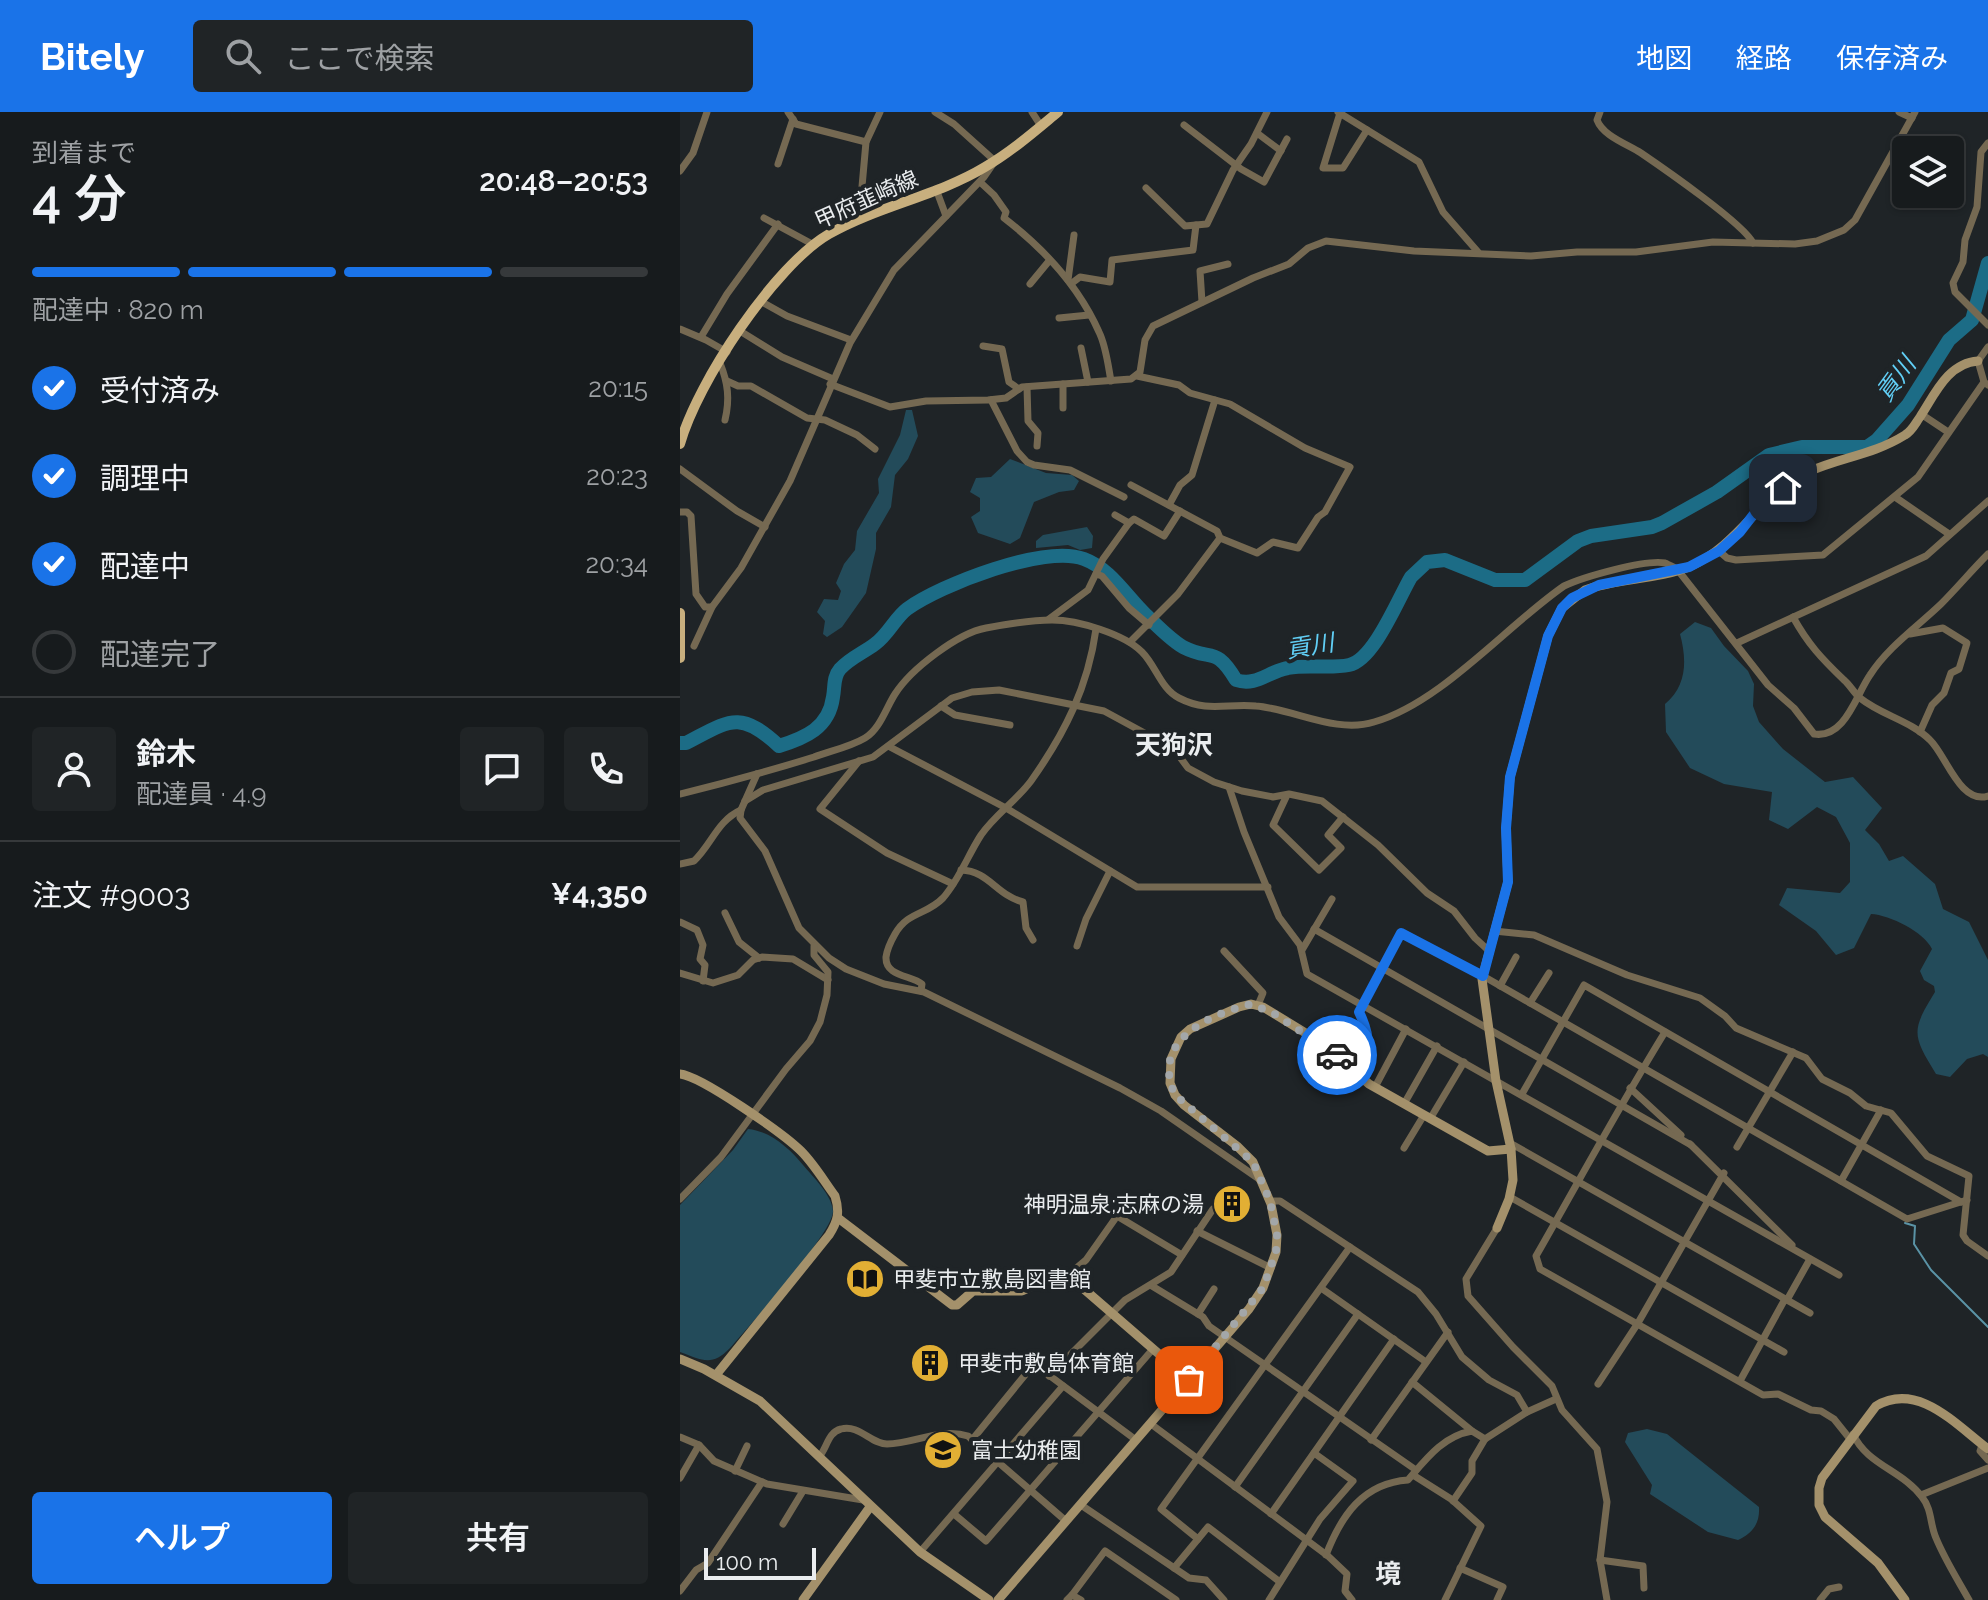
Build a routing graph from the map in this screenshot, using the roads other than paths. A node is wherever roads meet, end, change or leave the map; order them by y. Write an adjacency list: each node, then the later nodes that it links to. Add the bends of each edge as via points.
1 (707, 112): 25 (street, via 693,153)
2 (880, 112): 19 (street)
3 (935, 112): 22 (street)
4 (1032, 112): 15 (street)
5 (1058, 112): 15 (main road, 甲府韮崎線)
6 (1267, 112): 17 (street)
7 (1356, 112): 13 (street)
8 (1600, 112): 35 (street, via 1597,120 1603,130 1728,217)
9 (1899, 112): 11 (street)
10 (1339, 113): 13 (street); 16 (street, via 1323,168 1343,168)
11 (1913, 115): 35 (street, via 1855,220 1844,230 1817,241)
12 (790, 116): 19 (street, via 796,124); 23 (street)
13 (1353, 121): 16 (street)
14 (1184, 125): 24 (street)
15 (1041, 126): 22 (main road, 甲府韮崎線)
16 (1367, 130): 37 (street, via 1419,162 1443,212)
17 (1257, 133): 21 (street); 24 (street)
18 (1287, 139): 21 (street)
19 (866, 142): 31 (street)
20 (1988, 143): 46 (street, via 1981,152 1977,207 1953,283 1955,292)
21 (1281, 151): 24 (street, via 1264,182)
22 (995, 161): 26 (street); 28 (main road, 甲府韮崎線)
23 (778, 164)
24 (1236, 165): 33 (street, via 1207,224)
25 (680, 171)
26 (980, 182): 29 (street); 38 (street, via 1006,212 1004,218)
27 (1146, 188): 33 (street, via 1185,226)
28 (936, 189): 29 (street); 31 (main road, 甲府韮崎線)
29 (946, 216): 50 (street, via 894,270)
30 (764, 218): 32 (street)
31 (859, 220): 36 (main road, 甲府韮崎線)
32 (778, 224): 36 (street); 49 (street)
33 (1196, 225): 40 (street, via 1193,250 1112,260 1110,282 1080,277)
34 (1074, 235): 40 (street)
35 (1753, 243): 37 (street, via 1531,256)
36 (814, 245): 42 (main road, 甲府韮崎線)
37 (1478, 252): 43 (street, via 1326,241 1289,264)
38 (1049, 261): 40 (street); 41 (street)
39 (1228, 264): 43 (street, via 1200,271)
40 (1070, 282): 44 (street)
41 (1030, 284)
42 (762, 302): 48 (main road, 甲府韮崎線); 50 (street)
43 (1202, 302): 57 (street, via 1153,326)
44 (1089, 315): 45 (street); 60 (street, via 1101,334)
45 (1059, 318)
46 (1988, 325)
47 (680, 329): 49 (street)
48 (740, 331): 54 (main road, 甲府韮崎線); 59 (street)
49 (701, 337): 54 (street)
50 (851, 340): 59 (street)
51 (983, 346): 64 (street, via 1002,349 1009,382)
52 (1988, 347): 55 (street)
53 (1081, 348): 61 (street)
54 (727, 352): 56 (main road, 甲府韮崎線)
55 (1978, 361): 63 (street); 68 (street, via 1952,370)
56 (720, 363): 58 (street); 72 (main road, 甲府韮崎線, via 695,403)
57 (1137, 376): 60 (street); 66 (street)
58 (727, 381): 69 (street); 70 (street, via 751,386)
59 (832, 381): 65 (street, via 890,407); 70 (street)
60 (1111, 381): 61 (street)
61 (1088, 382): 62 (street)
62 (1063, 384): 64 (street); 67 (street)
63 (1986, 384): 71 (street)
64 (1023, 388): 65 (street); 73 (street, via 1028,421 1038,433)
65 (991, 400): 77 (street, via 1027,462 1070,470)
66 (1215, 400): 80 (street, via 1192,475); 87 (street, via 1350,467 1298,548 1273,542 1257,553)
67 (1063, 408)
68 (1921, 414): 71 (street); 88 (street, via 1910,432 1883,448 1808,472 1783,488)
69 (725, 420)
70 (816, 420): 74 (street, via 857,435); 85 (street)
71 (1948, 432): 78 (street, via 1918,477)
72 (680, 444)
73 (1037, 446)
74 (875, 449)
75 (680, 469): 85 (street)
76 (1131, 485): 80 (street)
77 (1124, 497)
78 (1895, 497): 86 (street); 88 (street, via 1823,555 1736,560)
79 (1988, 501): 86 (street)
80 (1169, 505): 81 (street)
81 (1180, 511): 84 (street, via 1164,536 1134,519); 87 (street, via 1217,531)
82 (680, 512): 92 (street, via 691,516 696,594 705,607)
83 (1115, 515): 84 (street)
84 (1129, 523): 91 (street)
85 (765, 527): 92 (street)
86 (1949, 534): 94 (street, via 1926,556)
87 (1220, 538): 96 (street)
88 (1719, 551): 90 (street)
89 (1988, 554): 98 (street)
90 (1677, 569): 99 (street, via 1665,563 1646,565 1564,586 1417,704 1362,725 1254,705 1214,708 1187,702 1169,690 1146,655); 100 (street); 128 (street, via 1585,590 1555,620 1510,777 1508,882)
91 (1097, 573): 95 (street, via 1088,590); 96 (street)
92 (712, 607): 101 (street)
93 (680, 613): 102 (main road)
94 (1793, 617): 100 (street); 103 (street, via 1811,648)
95 (1047, 620): 97 (street); 110 (street, via 987,627 961,637 907,678 863,739)
96 (1149, 625): 99 (street)
97 (1096, 629): 99 (street); 105 (street)
98 (1908, 635): 103 (street, via 1880,661); 107 (street, via 1943,628 1967,643 1959,669 1951,673)
99 (1130, 642)
100 (1737, 643): 103 (street, via 1814,734 1842,724)
101 (694, 646)
102 (680, 658)
103 (1857, 695): 107 (street)
104 (941, 706): 105 (street, via 984,690); 106 (street, via 955,715); 108 (street)
105 (1075, 706): 111 (street, via 1104,711 1174,749 1198,775); 116 (street, via 1031,781)
106 (1010, 725)
107 (1920, 732): 114 (street, via 1945,760 1952,777 1973,795)
108 (890, 747): 109 (street); 116 (street)
109 (861, 759): 115 (street, via 763,790); 122 (street, via 820,809 887,853)
110 (757, 774): 112 (street); 115 (street)
111 (1229, 787): 113 (street); 123 (street)
112 (680, 794)
113 (1287, 795): 118 (street, via 1322,801); 118 (street, via 1273,825 1319,870 1341,848 1328,835)
114 (1988, 796)
115 (745, 801): 117 (street)
116 (1006, 808): 120 (street); 121 (street)
117 (741, 810): 119 (street, via 720,824 694,861); 130 (street, via 740,818 765,851 799,928)
118 (1343, 817): 133 (street, via 1454,911)
119 (680, 864)
120 (961, 870): 122 (street); 129 (street, via 975,870 1009,899 1023,902)
121 (1110, 871): 123 (street, via 1137,887); 131 (street)
122 (953, 884): 144 (street, via 935,905 905,920 887,952 889,967 920,981)
123 (1268, 887): 132 (street, via 1279,917)
124 (1332, 899): 127 (street)
125 (725, 913): 136 (street, via 739,942)
126 (680, 922): 142 (street, via 697,930 703,945)
127 (1314, 929): 132 (street); 137 (street)
128 (1494, 931): 133 (street); 153 (street, via 1534,935 1627,975 1688,993 1736,1028)
129 (1033, 940)
130 (814, 946): 141 (street); 144 (street, via 846,969)
131 (1077, 946)
132 (1302, 950): 147 (street, via 1307,974)
133 (1488, 950): 140 (street)
134 (1224, 951): 146 (street, via 1263,993)
135 (1516, 957): 143 (street)
136 (759, 958): 141 (street, via 793,959); 142 (street, via 738,975)
137 (1382, 967): 140 (street, via 1401,933); 147 (street); 149 (street)
138 (680, 973): 142 (street)
139 (1549, 973): 145 (street)
140 (1483, 976): 143 (street); 149 (street)
141 (828, 980): 167 (street, via 818,1029)
142 (703, 981)
143 (1500, 986): 145 (street)
144 (921, 991): 177 (street, via 1161,1111)
145 (1530, 1003): 148 (street)
146 (1258, 1005): 158 (street, via 1322,1043); 177 (street, via 1239,1007 1190,1029 1181,1037 1168,1071 1175,1095 1247,1154)
147 (1363, 1005): 150 (street); 158 (street, via 1359,1012 1369,1052)
148 (1562, 1021): 151 (street, via 1584,985); 154 (street); 156 (street)
149 (1489, 1028): 154 (street); 159 (street)
150 (1406, 1029): 152 (street); 160 (street)
151 (1665, 1032): 156 (street); 162 (street)
152 (1437, 1046): 155 (street); 164 (street)
153 (1793, 1052): 162 (street); 166 (street, via 1806,1058 1822,1079)
154 (1541, 1058): 163 (street); 165 (street)
155 (1464, 1062): 159 (street); 168 (street)
156 (1643, 1068): 161 (street); 169 (street)
157 (680, 1074): 167 (street)
158 (1360, 1077): 160 (street)
159 (1496, 1081): 163 (street); 173 (street)
160 (1375, 1087): 164 (street)
161 (1630, 1088): 165 (street); 171 (street)
162 (1770, 1092): 169 (street); 172 (street)
163 (1522, 1094): 170 (street)
164 (1404, 1104): 168 (street)
165 (1622, 1105): 170 (street); 171 (street)
166 (1881, 1110): 172 (street); 184 (street, via 1898,1119 1927,1156 1969,1176)
167 (750, 1115): 181 (street, via 721,1157); 186 (street, via 801,1151 835,1196)
168 (1427, 1117): 173 (street, via 1488,1151); 175 (street)
169 (1749, 1128): 174 (street); 178 (street)
170 (1599, 1140): 179 (street); 183 (street)
171 (1691, 1145): 176 (street)
172 (1862, 1145): 178 (street); 184 (street)
173 (1510, 1146): 179 (street); 180 (street)
174 (1737, 1147)
175 (1404, 1148)
176 (1723, 1174): 183 (street); 192 (street)
177 (1263, 1181): 182 (street)
178 (1841, 1181): 184 (street, via 1907,1219)
179 (1579, 1182): 187 (street); 190 (street)
180 (1510, 1197): 187 (street); 188 (street)
181 (680, 1199)
182 (1270, 1201): 191 (street, via 1280,1201); 196 (street, via 1277,1235)
183 (1708, 1201): 190 (street); 192 (street)
184 (1964, 1201): 194 (street, via 1963,1235)
185 (1213, 1209): 189 (street)
186 (838, 1218): 198 (street, via 952,1305 973,1291 1022,1291 1057,1275); 219 (street)
187 (1555, 1222): 199 (street); 208 (street, via 1536,1256 1540,1269)
188 (1497, 1228): 227 (street, via 1466,1279 1468,1296 1552,1386)
189 (1197, 1231): 193 (street); 196 (street)
190 (1685, 1243): 199 (street); 203 (street)
191 (1350, 1247): 201 (street); 209 (street, via 1418,1292)
192 (1800, 1253): 195 (street)
193 (1182, 1255): 198 (street, via 1117,1216 1086,1260); 200 (street)
194 (1988, 1256)
195 (1810, 1259): 197 (street); 203 (street)
196 (1271, 1268): 210 (street, via 1263,1288)
197 (1839, 1275)
198 (1067, 1276): 204 (street)
199 (1662, 1282): 208 (street); 212 (street)
200 (1152, 1286): 204 (street); 206 (street)
201 (1321, 1288): 207 (street); 217 (street)
202 (1214, 1289): 206 (street)
203 (1786, 1299): 205 (street); 212 (street)
204 (1112, 1313): 213 (street); 220 (street)
205 (1810, 1313)
206 (1198, 1314): 210 (street)
207 (1358, 1314): 211 (street); 226 (street)
208 (1638, 1323): 222 (street); 224 (street)
209 (1448, 1332): 216 (street); 229 (street, via 1462,1357 1517,1395)
210 (1225, 1337): 217 (street); 221 (street)
211 (1394, 1339): 216 (street); 230 (street)
212 (1762, 1339): 214 (street); 222 (street)
213 (1153, 1349): 221 (street); 228 (street)
214 (1784, 1352)
215 (683, 1360): 218 (street); 219 (street)
216 (1426, 1362): 223 (street)
217 (1266, 1366): 226 (street); 244 (street)
218 (680, 1374)
219 (716, 1375): 243 (street, via 760,1401)
220 (1049, 1376): 225 (street); 236 (street, via 1034,1364)
221 (1189, 1380): 231 (street)
222 (1740, 1381): 233 (street, via 1763,1395 1778,1394 1821,1411)
223 (1412, 1382): 232 (street); 238 (street)
224 (1598, 1384)
225 (1063, 1386): 228 (street); 246 (street)
226 (1302, 1392): 230 (street); 252 (street)
227 (1556, 1399): 229 (street); 267 (street, via 1592,1442 1599,1459 1607,1502)
228 (1098, 1412): 237 (street); 253 (street)
229 (1527, 1412): 235 (street)
230 (1339, 1417): 238 (street); 242 (street)
231 (1151, 1424): 237 (street); 244 (street)
232 (1472, 1431): 235 (street); 249 (street, via 1441,1444)
233 (1852, 1436): 241 (street, via 1876,1406 1908,1397 1927,1403); 255 (street, via 1873,1461 1904,1477); 287 (street, via 1822,1478 1819,1505 1825,1517 1887,1573)
234 (680, 1437): 239 (street)
235 (1485, 1439): 256 (street, via 1472,1461 1472,1473)
236 (972, 1440): 243 (street, via 959,1434 885,1444 843,1428 831,1435); 246 (street)
237 (1136, 1440): 258 (street)
238 (1371, 1440): 249 (street)
239 (699, 1445): 248 (street, via 714,1461); 250 (street)
240 (747, 1446): 248 (street)
241 (1985, 1447): 245 (street, via 1980,1451)
242 (1314, 1453): 260 (street); 264 (street, via 1353,1481)
243 (819, 1457): 257 (street)
244 (1198, 1459): 252 (street); 263 (street, via 1161,1509)
245 (1988, 1460)
246 (998, 1462): 253 (street); 259 (street)
247 (1988, 1468): 255 (street)
248 (735, 1471): 251 (street)
249 (1414, 1472): 256 (street); 266 (street, via 1408,1480 1392,1481 1362,1497 1343,1518)
250 (680, 1478)
251 (762, 1482): 254 (street); 273 (street, via 708,1563)
252 (1235, 1487): 260 (street)
253 (1030, 1490): 259 (street, via 986,1541); 261 (street)
254 (803, 1491): 257 (street); 262 (street)
255 (1921, 1495): 288 (street, via 1936,1538)
256 (1453, 1501): 269 (street, via 1481,1526)
257 (867, 1503): 265 (street); 275 (street)
258 (1081, 1505): 261 (street); 268 (street)
259 (954, 1514): 265 (street)
260 (1271, 1514): 264 (street)
261 (1066, 1521): 277 (street)
262 (783, 1524)
263 (1198, 1539): 268 (street); 270 (street, via 1208,1527)
264 (1307, 1540): 266 (street); 270 (street)
265 (920, 1552): 276 (street)
266 (1326, 1555): 282 (street, via 1347,1574 1345,1591)
267 (1600, 1560): 272 (street, via 1643,1566); 285 (street)
268 (1174, 1568): 280 (street, via 1189,1578 1206,1580)
269 (1460, 1568): 283 (street); 284 (street, via 1503,1587)
270 (1280, 1582): 281 (street)
271 (1839, 1587): 286 (street)
272 (1644, 1588)
273 (680, 1591)
274 (1070, 1597): 278 (street); 279 (street, via 1105,1551)
275 (803, 1600)
276 (989, 1600)
277 (998, 1600)
278 (1081, 1600)
279 (1176, 1600)
280 (1224, 1600)
281 (1269, 1600)
282 (1352, 1600)
283 (1445, 1600)
284 (1497, 1600)
285 (1607, 1600)
286 (1820, 1600)
287 (1905, 1600)
288 (1969, 1600)

